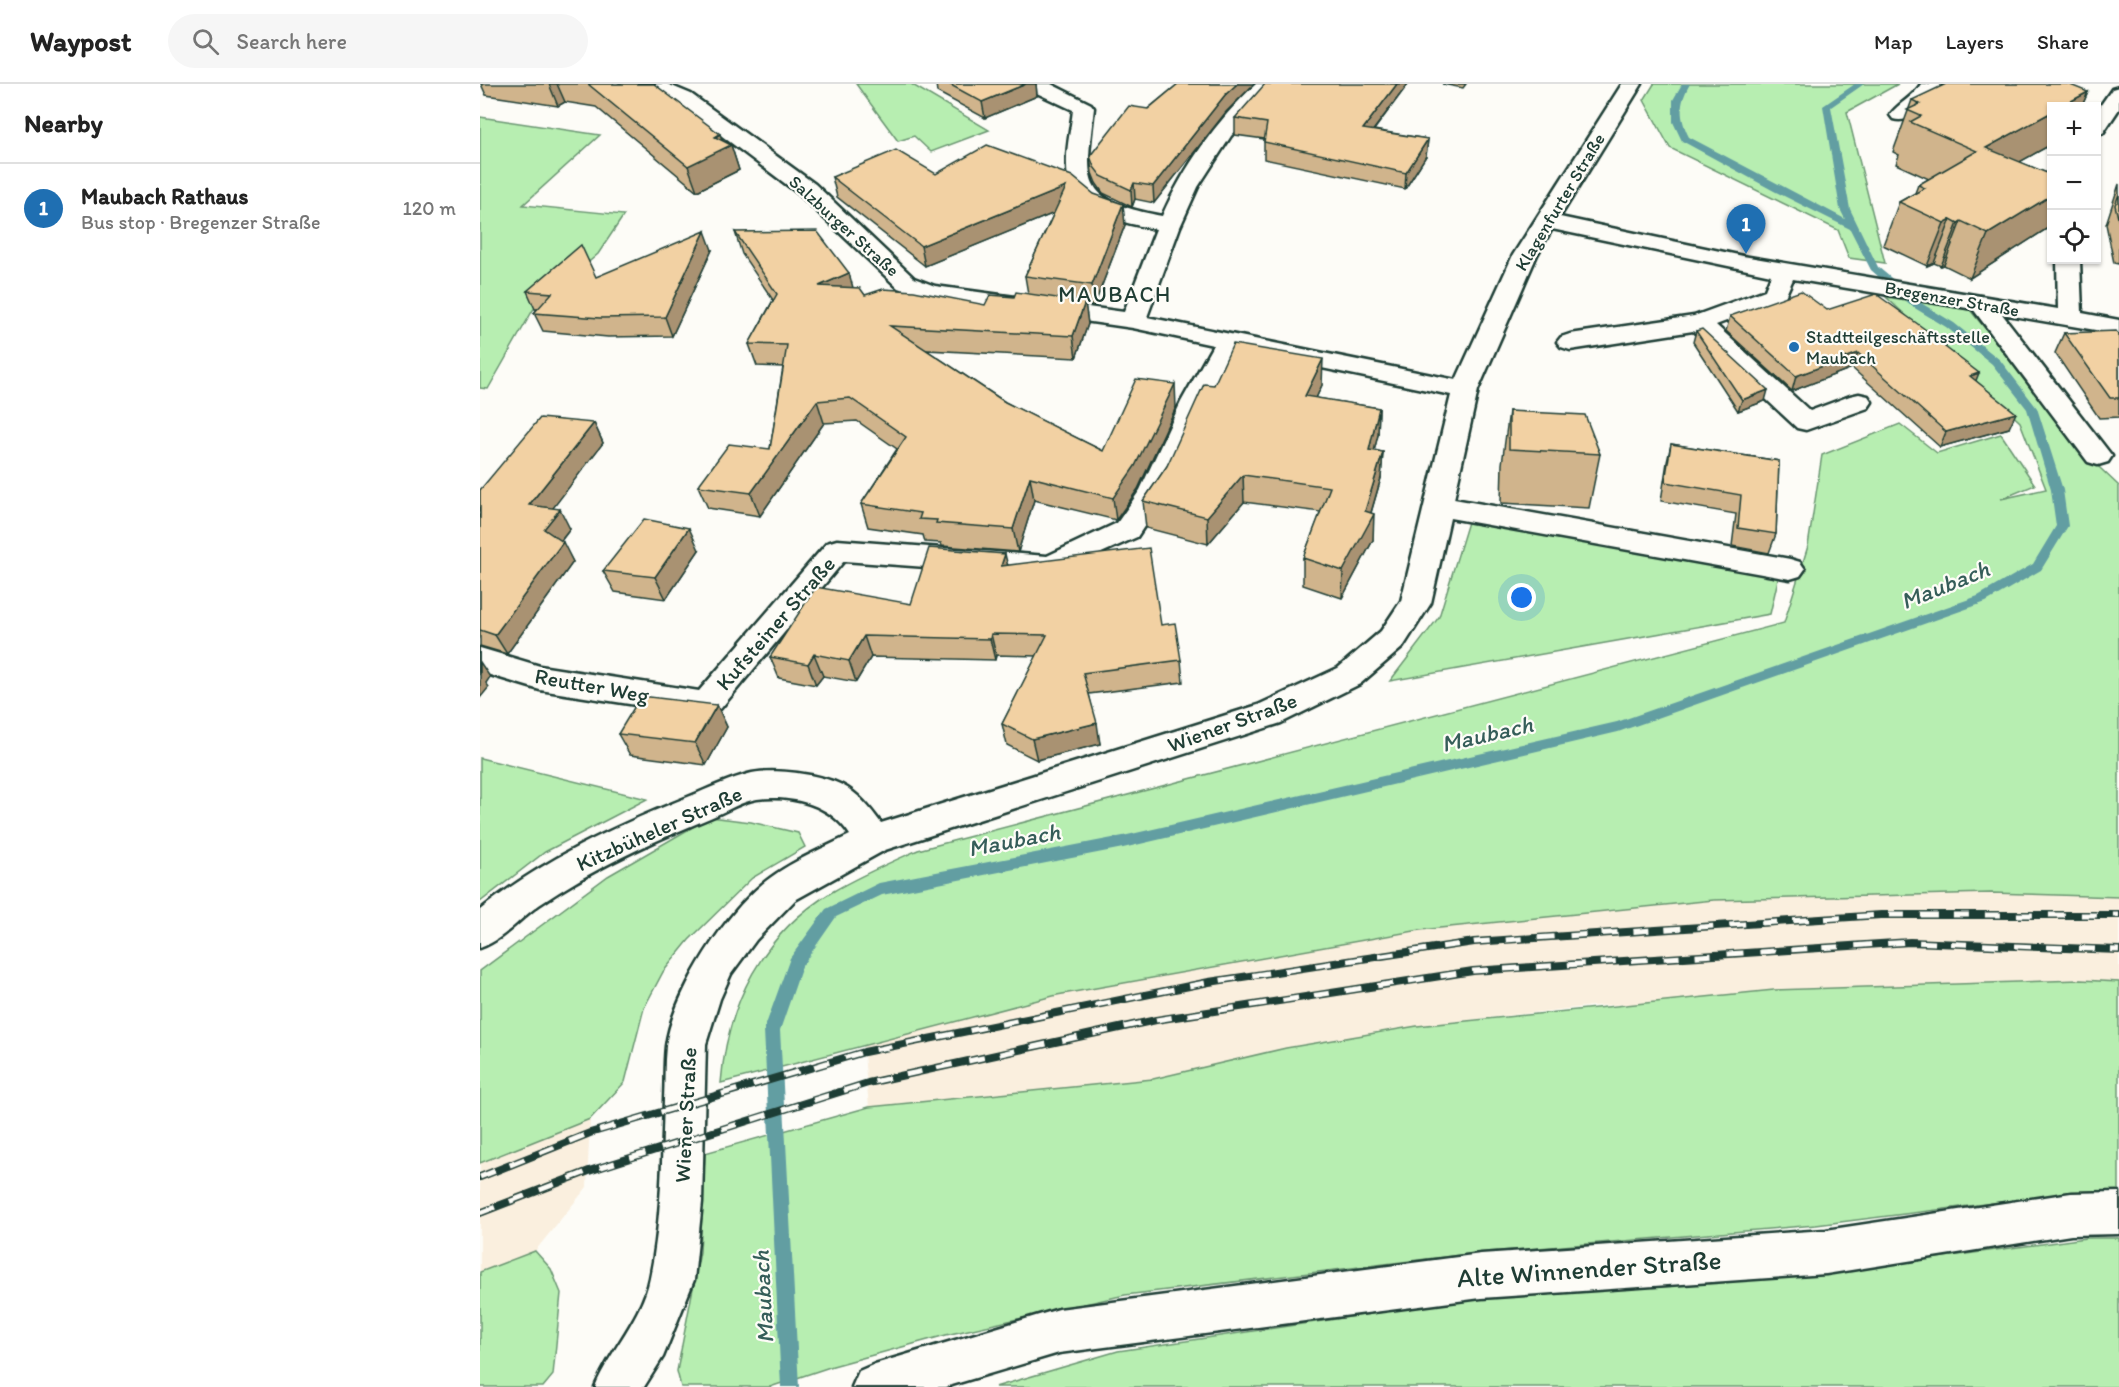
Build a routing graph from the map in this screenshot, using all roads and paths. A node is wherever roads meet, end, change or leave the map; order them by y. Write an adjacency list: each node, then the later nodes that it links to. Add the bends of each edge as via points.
1 (649, 84): 6 (street, Salzburger Straße)
2 (1033, 84): 11 (street, via 1084,108 1078,173 1084,191 1104,211)
3 (1268, 84): 11 (street, via 1227,125)
4 (1632, 84): 10 (street, Klagenfurter Straße)
5 (1931, 84): 8 (street, via 1923,98)
6 (691, 91): 16 (street, Salzburger Straße, via 807,189 906,283 930,292)
7 (2119, 93): 9 (street)
8 (1900, 116)
9 (2101, 122)
10 (1545, 221): 13 (street, Bregenzer Straße); 21 (street, Klagenfurter Straße, via 1525,255)
11 (1170, 225): 16 (street)
12 (2069, 264): 15 (street)
13 (1785, 269): 14 (street, Bregenzer Straße); 17 (street, via 1775,294)
14 (1982, 305): 15 (street, Bregenzer Straße); 23 (street)
15 (2070, 318): 18 (street, Bregenzer Straße)
16 (1133, 321): 19 (street)
17 (1699, 323): 20 (street); 22 (street, via 1806,422)
18 (2119, 327)
19 (1228, 340): 21 (street); 27 (street, Kufsteiner Straße, via 1194,402 1153,492 1127,530 1050,566 837,550)
20 (1570, 342)
21 (1465, 390): 24 (street, Wiener Straße)
22 (1859, 402)
23 (2098, 456)
24 (1438, 506): 25 (street); 28 (street, Wiener Straße, via 1416,603 1392,639 1349,676 1269,714)
25 (1790, 569)
26 (480, 660): 27 (street, Reutter Weg, via 540,678)
27 (706, 704)
28 (873, 840): 29 (street, Kitzbüheler Straße, via 856,815 830,795 787,785 753,786 593,854 525,895); 31 (street, Wiener Straße, via 782,890 743,928 705,989 686,1044 681,1202 672,1280 647,1341)
29 (480, 932)
30 (2119, 1214): 32 (street, Alte Winnender Straße, via 2072,1215 1826,1252 1480,1276 1059,1332)
31 (618, 1387)
32 (875, 1387)

